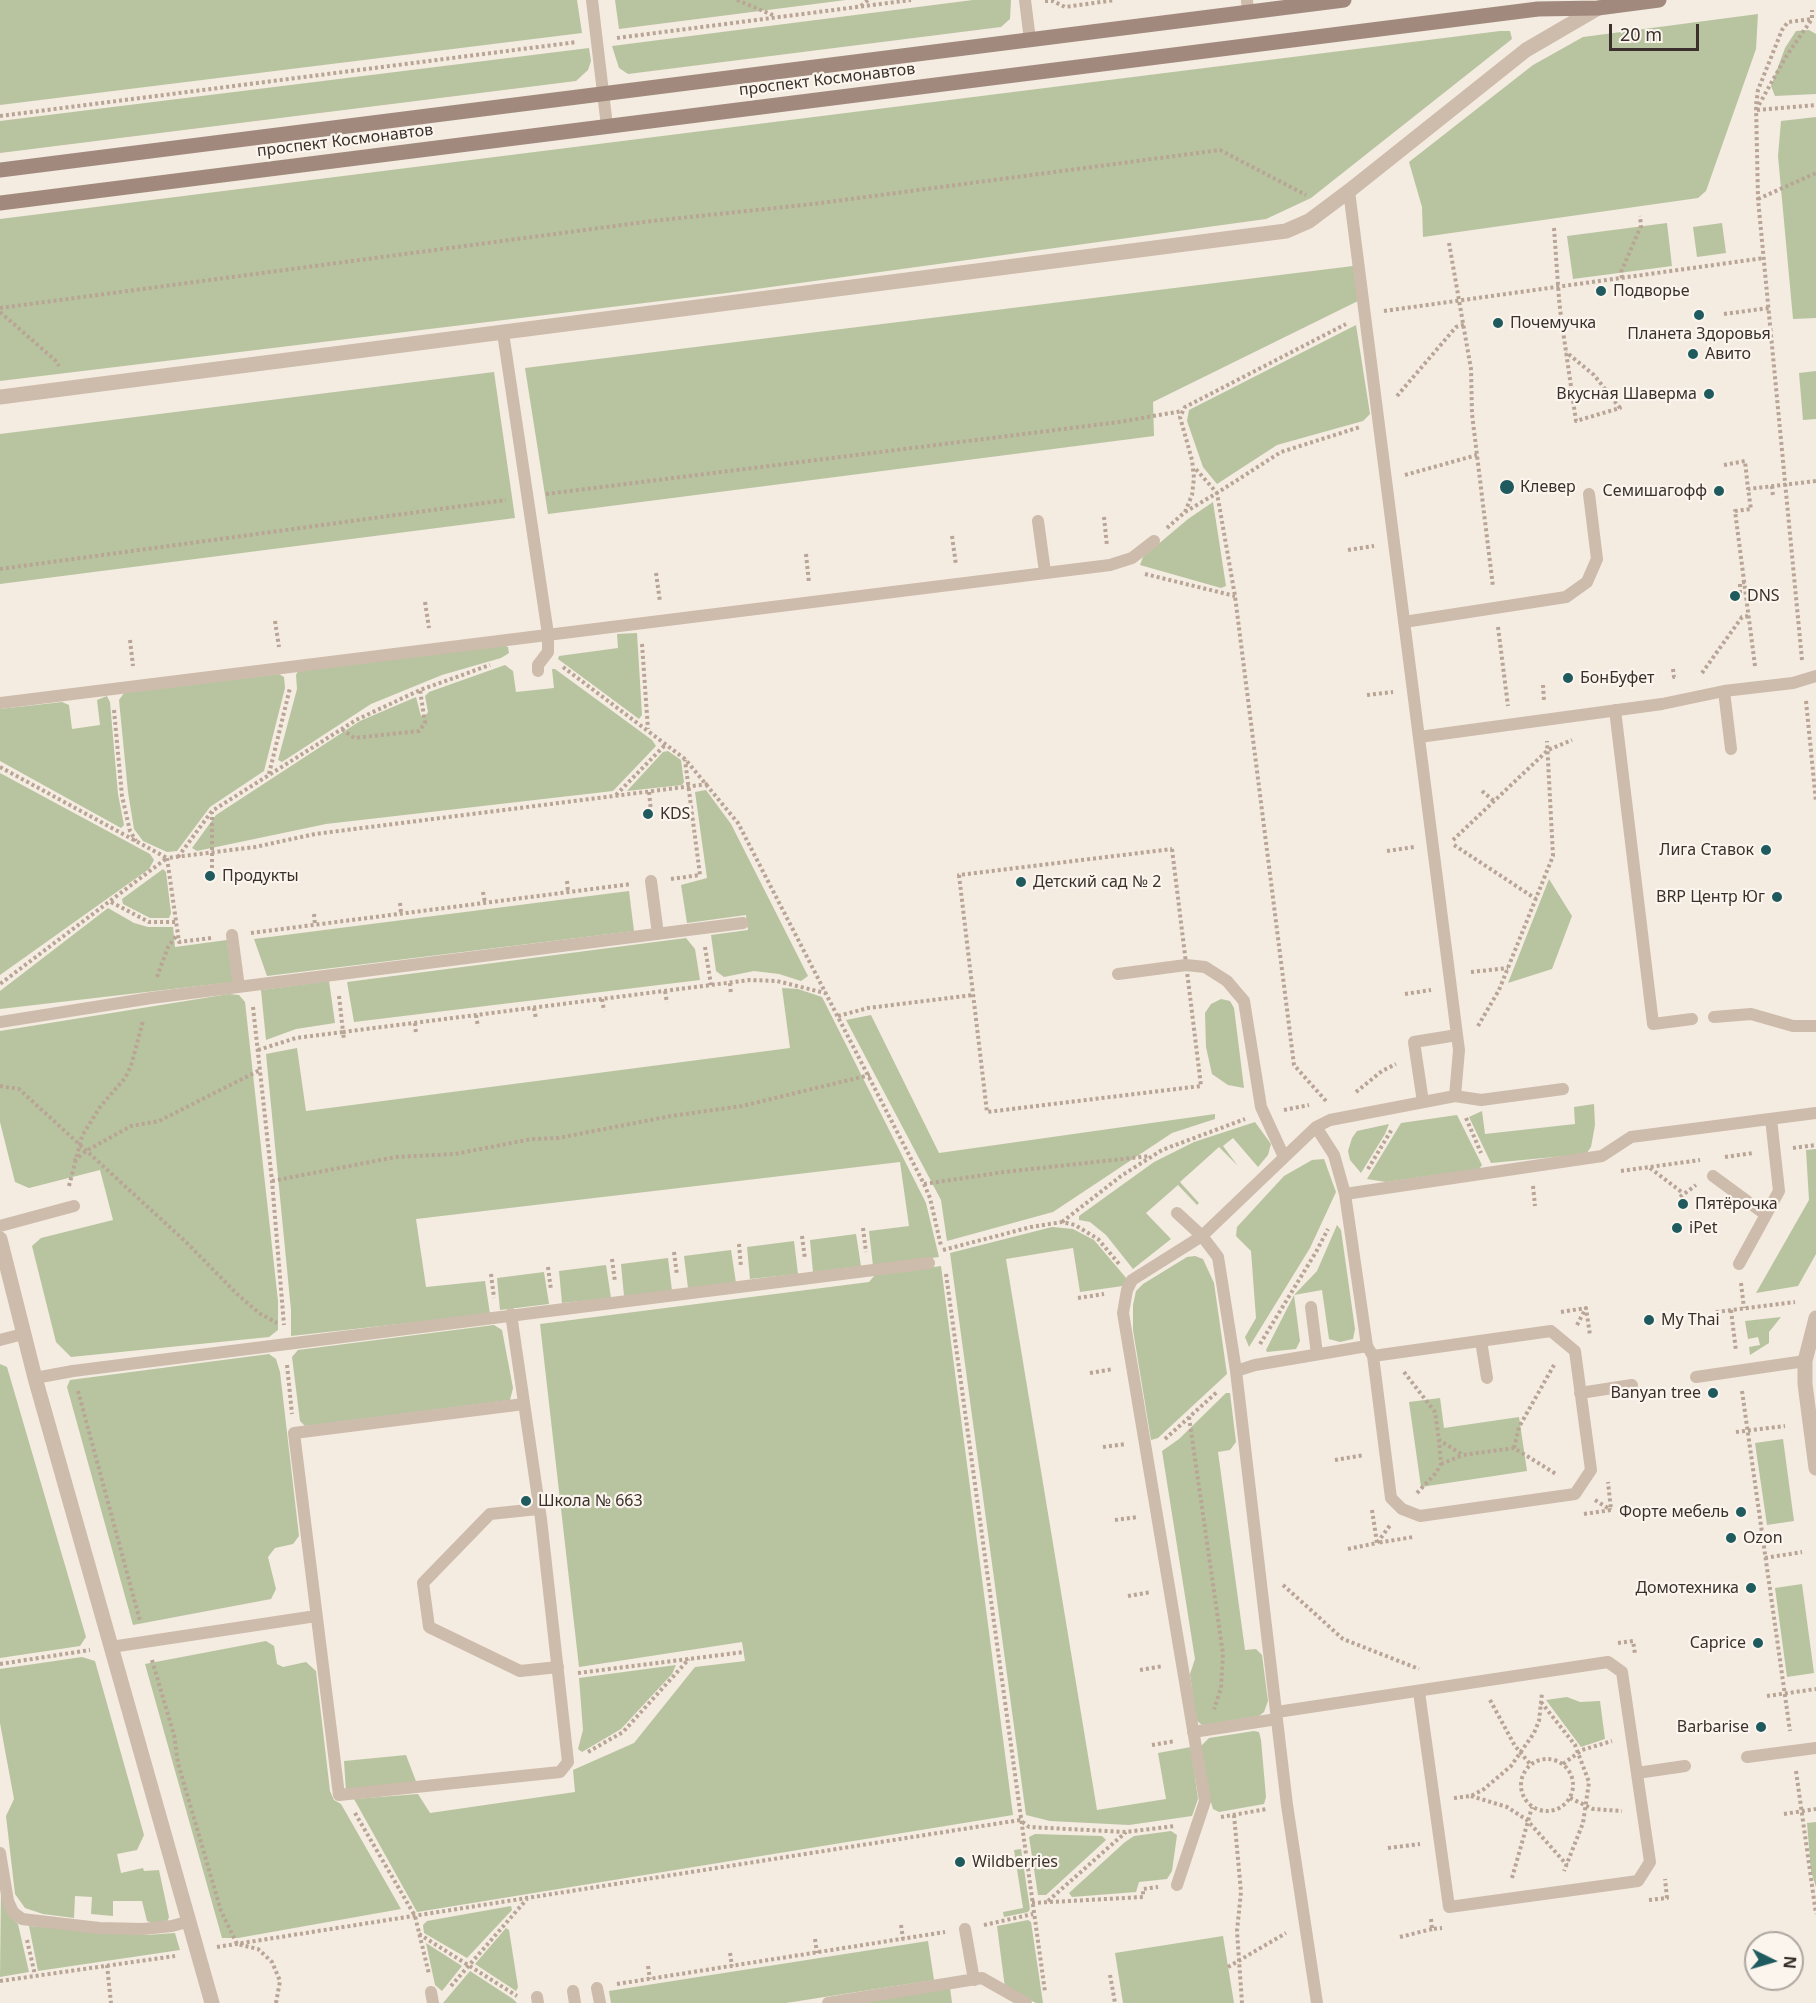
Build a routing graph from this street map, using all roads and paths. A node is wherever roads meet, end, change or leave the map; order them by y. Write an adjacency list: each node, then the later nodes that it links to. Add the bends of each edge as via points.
1 (592, 0): 16 (lane)
2 (737, 0): 14 (path)
3 (868, 0): 10 (path)
4 (911, 0): 10 (path)
5 (1025, 0): 17 (lane)
6 (1115, 0): 9 (path, via 1065,7 1053,1)
7 (1344, 0): 11 (street, проспект Космонавтов)
8 (1659, 0): 12 (street, проспект Космонавтов)
9 (1039, 2)
10 (861, 6): 14 (path)
11 (1248, 6): 17 (street, проспект Космонавтов)
12 (1598, 8): 22 (street, проспект Космонавтов, via 1538,9); 25 (street, via 1526,50)
13 (1812, 10): 15 (path)
14 (776, 17): 16 (path)
15 (1812, 19): 20 (path, via 1786,55); 20 (path, via 1788,22 1782,30 1758,90)
16 (596, 40): 18 (lane); 21 (path)
17 (1030, 40): 18 (street, проспект Космонавтов)
18 (603, 94): 22 (lane); 23 (street, проспект Космонавтов)
19 (1816, 105): 20 (path)
20 (1756, 110): 26 (path)
21 (0, 116)
22 (607, 126): 27 (street, проспект Космонавтов)
23 (0, 170)
24 (1816, 173): 26 (path)
25 (1349, 190): 28 (street); 39 (lane)
26 (1758, 198): 32 (path)
27 (0, 203)
28 (1330, 205): 37 (path, via 1220,150 813,204 651,221); 41 (street, via 1310,220 1263,236)
29 (1640, 216): 33 (path, via 1641,226)
30 (1554, 228): 34 (path)
31 (1449, 243): 35 (path)
32 (1764, 258): 33 (path); 36 (path)
33 (1622, 278): 34 (path)
34 (1557, 286): 35 (path); 42 (path)
35 (1460, 300): 39 (path); 40 (path)
36 (1769, 308): 38 (path); 52 (path)
37 (0, 310): 43 (path, via 55,360)
38 (1724, 314)
39 (1365, 315): 45 (path); 46 (lane)
40 (1464, 325): 46 (path, via 1456,327); 47 (path)
41 (503, 333): 43 (street); 58 (lane)
42 (1566, 352): 42 (path, via 1594,375 1620,408 1576,421)
43 (69, 388): 44 (street)
44 (0, 397)
45 (1182, 411): 49 (path, via 1180,417); 58 (path)
46 (1378, 418): 50 (lane); 55 (path, via 1281,452)
47 (1477, 455): 50 (path); 74 (path)
48 (1724, 465): 54 (path, via 1745,462)
49 (1194, 467): 55 (path); 59 (path, via 1192,495)
50 (1386, 480): 78 (lane)
51 (1816, 481): 52 (path)
52 (1785, 484): 53 (path); 90 (path)
53 (1772, 486): 54 (path); 57 (path)
54 (1748, 489): 68 (path, via 1751,509 1735,511)
55 (1217, 493): 59 (path); 71 (path)
56 (1589, 494): 74 (lane, via 1596,559 1587,582 1566,597)
57 (1773, 496)
58 (528, 497): 65 (path); 79 (lane)
59 (1185, 512): 62 (path)
60 (1038, 521): 66 (lane)
61 (952, 536): 69 (path)
62 (1154, 541): 64 (lane)
63 (806, 554): 72 (path)
64 (1124, 562): 66 (lane); 71 (path, via 1136,572)
65 (0, 569)
66 (1045, 572): 69 (lane)
67 (656, 573): 76 (path)
68 (1745, 582): 70 (path, via 1740,583); 75 (path)
69 (958, 583): 72 (lane)
70 (1740, 593)
71 (1235, 596): 179 (path, via 1294,1065)
72 (811, 601): 76 (lane)
73 (425, 602): 80 (path)
74 (1496, 608): 78 (lane); 97 (path)
75 (1749, 616): 85 (path); 87 (path, via 1742,617 1702,674)
76 (662, 619): 77 (lane)
77 (640, 622): 79 (lane); 99 (path)
78 (1404, 622): 100 (lane)
79 (548, 634): 80 (lane); 81 (lane)
80 (431, 649): 83 (lane)
81 (548, 652): 86 (lane); 99 (path)
82 (495, 663): 92 (path)
83 (289, 667): 91 (lane); 106 (path, via 291,686)
84 (1673, 669): 88 (path, via 1674,677)
85 (1756, 670)
86 (538, 671)
87 (1693, 675)
88 (1684, 676)
89 (1816, 676): 90 (lane)
90 (1803, 680): 93 (lane); 113 (path)
91 (113, 689): 94 (lane); 116 (path, via 122,796)
92 (420, 690): 98 (path); 98 (path, via 425,723 419,731 354,738)
93 (1724, 691): 95 (lane); 102 (lane)
94 (0, 703)
95 (1616, 710): 96 (lane); 160 (lane, via 1653,1024)
96 (1546, 719): 97 (lane); 103 (path)
97 (1510, 724): 100 (lane)
98 (342, 729): 106 (path)
99 (648, 730): 101 (path)
100 (1419, 737): 142 (lane)
101 (666, 744): 104 (path); 111 (path)
102 (1731, 749)
103 (1548, 750): 112 (path); 125 (path, via 1553,856)
104 (685, 759): 107 (path); 108 (path)
105 (0, 767): 116 (path)
106 (268, 775): 114 (path)
107 (708, 784): 108 (path); 148 (path, via 738,823)
108 (688, 787): 110 (path); 122 (path, via 700,875)
109 (1482, 791): 112 (path)
110 (649, 792): 111 (path); 115 (path)
111 (616, 796): 117 (path, via 315,834)
112 (1494, 801): 125 (path, via 1450,842)
113 (1816, 802)
114 (212, 811): 117 (path); 118 (path)
115 (651, 811)
116 (136, 841): 119 (path)
117 (210, 853): 118 (path); 120 (path)
118 (177, 857): 119 (path)
119 (167, 858): 126 (path); 131 (path)
120 (212, 868)
121 (567, 881): 124 (path)
122 (651, 881): 124 (path); 135 (lane)
123 (483, 892): 128 (path)
124 (568, 892): 128 (path)
125 (1536, 899): 139 (path)
126 (111, 902): 131 (path, via 149,922); 144 (path)
127 (400, 903): 130 (path)
128 (485, 903): 130 (path)
129 (314, 914): 133 (path)
130 (401, 914): 133 (path)
131 (176, 922): 136 (path)
132 (743, 923): 134 (lane)
133 (315, 925): 137 (path)
134 (702, 929): 135 (lane); 146 (path)
135 (658, 934): 140 (lane)
136 (178, 935): 137 (path, via 179,942); 151 (path, via 168,947)
137 (232, 935): 145 (lane)
138 (1186, 965): 141 (lane); 150 (path, via 1172,849 959,875); 150 (path, via 1201,1086 987,1112); 183 (lane, via 1205,967 1227,981 1244,1001)
139 (1509, 968): 142 (path); 170 (path, via 1484,1019)
140 (336, 974): 145 (lane); 165 (path)
141 (1118, 974)
142 (1449, 975): 167 (lane)
143 (730, 983): 146 (path); 148 (path, via 777,981); 149 (path)
144 (0, 984)
145 (244, 986): 151 (lane); 169 (path)
146 (711, 986): 147 (path)
147 (665, 991): 152 (path); 153 (path)
148 (826, 993): 157 (path)
149 (731, 994)
150 (973, 995): 157 (path, via 868,1008)
151 (151, 998): 161 (lane); 187 (path, via 131,1066 89,1123)
152 (602, 999): 154 (path); 155 (path)
153 (667, 1003)
154 (534, 1008): 156 (path); 159 (path)
155 (604, 1011)
156 (476, 1015): 162 (path); 164 (path)
157 (838, 1016): 173 (path)
158 (1714, 1017): 163 (lane, via 1751,1014 1793,1026)
159 (536, 1019)
160 (1692, 1019)
161 (0, 1022)
162 (415, 1023): 165 (path); 166 (path)
163 (1816, 1026)
164 (478, 1027)
165 (343, 1032): 168 (path); 169 (path, via 296,1038)
166 (416, 1034)
167 (1457, 1035): 170 (lane); 171 (lane, via 1414,1042)
168 (344, 1040)
169 (258, 1050): 172 (path)
170 (1459, 1050): 177 (lane)
171 (1416, 1060): 176 (path, via 1382,1071); 180 (lane)
172 (260, 1070): 190 (path, via 159,1121 131,1126); 200 (path)
173 (870, 1075): 200 (path, via 742,1106 455,1154 396,1157); 201 (path)
174 (0, 1086): 187 (path, via 19,1089)
175 (1563, 1089): 177 (lane, via 1481,1100)
176 (1353, 1095)
177 (1455, 1096): 180 (lane); 197 (path)
178 (1335, 1098): 179 (path)
179 (1326, 1100): 183 (path); 185 (path)
180 (1423, 1102): 181 (lane)
181 (1401, 1106): 185 (lane); 204 (path, via 1389,1136 1361,1180)
182 (1816, 1113): 184 (lane)
183 (1263, 1116): 191 (path, via 1209,1131); 192 (lane)
184 (1771, 1119): 189 (lane); 197 (lane, via 1631,1137 1602,1156)
185 (1330, 1120): 186 (lane)
186 (1316, 1127): 192 (lane); 204 (lane, via 1334,1155)
187 (79, 1145): 190 (path); 195 (path)
188 (1816, 1145): 189 (path)
189 (1775, 1150): 193 (path); 208 (lane, via 1779,1191)
190 (86, 1151): 195 (path); 227 (path, via 259,1313)
191 (1150, 1156): 201 (path); 209 (path)
192 (1284, 1157): 211 (lane)
193 (1718, 1158)
194 (1706, 1159): 196 (path)
195 (74, 1161): 206 (path)
196 (1650, 1167): 198 (path); 203 (path)
197 (1490, 1172): 204 (lane)
198 (1614, 1172)
199 (1713, 1176): 208 (lane)
200 (272, 1180): 227 (path)
201 (924, 1184): 213 (path)
202 (1523, 1184): 205 (path, via 1532,1183)
203 (1683, 1192)
204 (1345, 1194): 234 (lane); 240 (path, via 1316,1252 1257,1350)
205 (1535, 1206)
206 (70, 1207): 210 (lane)
207 (1177, 1213): 211 (lane)
208 (1766, 1215): 216 (lane)
209 (1062, 1222): 213 (path); 218 (path, via 1098,1239)
210 (0, 1226)
211 (1203, 1236): 218 (lane); 240 (lane, via 1218,1257)
212 (0, 1239): 228 (street)
213 (942, 1250): 214 (path)
214 (945, 1261)
215 (929, 1263): 225 (lane)
216 (1739, 1264)
217 (946, 1273): 312 (path)
218 (1132, 1280): 253 (lane, via 1123,1300 1123,1312)
219 (1795, 1302): 222 (path)
220 (1311, 1307): 235 (lane)
221 (1586, 1308): 224 (path); 231 (path); 232 (path)
222 (1731, 1310): 223 (path); 238 (path)
223 (1716, 1312)
224 (1551, 1313)
225 (511, 1314): 233 (lane); 246 (lane)
226 (1816, 1318): 236 (street)
227 (284, 1327): 233 (path)
228 (23, 1334): 229 (lane); 242 (street)
229 (0, 1340)
230 (1481, 1341): 232 (lane, via 1551,1331); 234 (lane); 243 (lane)
231 (1591, 1343)
232 (1566, 1344): 245 (lane, via 1575,1351); 255 (path, via 1518,1427 1514,1448)
233 (284, 1345): 239 (lane); 251 (path)
234 (1370, 1351): 235 (lane); 245 (lane, via 1391,1498 1402,1509 1420,1516 1575,1494 1591,1470)
235 (1317, 1354): 240 (lane)
236 (1805, 1361): 238 (lane); 259 (street)
237 (1400, 1366): 255 (path, via 1435,1413 1439,1440)
238 (1739, 1370): 241 (lane); 249 (path)
239 (73, 1371): 242 (lane); 271 (path)
240 (1236, 1371): 247 (path); 289 (lane)
241 (1696, 1377)
242 (35, 1378): 273 (street)
243 (1487, 1378)
244 (1632, 1385): 245 (lane)
245 (1580, 1393)
246 (524, 1404): 251 (lane); 262 (lane)
247 (1189, 1418): 253 (path); 290 (path, via 1223,1654 1221,1688)
248 (1785, 1426): 249 (path)
249 (1747, 1431): 250 (path); 268 (path)
250 (1736, 1432)
251 (294, 1433): 270 (lane)
252 (1364, 1444): 254 (path)
253 (1147, 1453): 290 (lane)
254 (1366, 1455): 256 (path); 258 (path)
255 (1463, 1455): 257 (path)
256 (1335, 1460)
257 (1441, 1464)
258 (1367, 1466)
259 (1816, 1468)
260 (1607, 1477): 263 (path, via 1611,1510)
261 (1371, 1499): 265 (path)
262 (538, 1509): 280 (lane); 280 (lane, via 490,1514 423,1583 429,1627 520,1671)
263 (1576, 1515)
264 (1424, 1536): 265 (path)
265 (1377, 1543): 266 (path)
266 (1348, 1549)
267 (1802, 1552): 268 (path)
268 (1765, 1558): 286 (path)
269 (1278, 1580): 279 (path, via 1343,1640)
270 (316, 1616): 271 (lane); 302 (lane, via 339,1795)
271 (147, 1642): 273 (lane); 345 (path, via 221,1911)
272 (1612, 1644): 277 (path, via 1633,1641)
273 (111, 1647): 276 (path); 335 (street)
274 (744, 1652): 275 (path)
275 (690, 1659): 280 (path); 297 (path, via 623,1732)
276 (0, 1664)
277 (1636, 1665)
278 (1430, 1668): 279 (path)
279 (1420, 1670): 285 (path, via 1400,1681)
280 (559, 1671): 297 (lane)
281 (1540, 1672): 282 (lane); 288 (path); 291 (lane, via 1608,1662 1622,1672)
282 (1485, 1680): 284 (lane); 295 (path, via 1488,1696)
283 (1816, 1689): 286 (path)
284 (1419, 1692): 285 (lane); 326 (lane, via 1449,1907)
285 (1402, 1694): 289 (lane)
286 (1785, 1694): 287 (path); 293 (path)
287 (1767, 1696)
288 (1541, 1702): 294 (path); 295 (path, via 1534,1733)
289 (1277, 1715): 290 (lane); 304 (lane)
290 (1198, 1732): 314 (lane, via 1205,1801)
291 (1632, 1738): 294 (path); 301 (lane)
292 (1816, 1748): 293 (lane)
293 (1793, 1751): 296 (lane); 309 (path)
294 (1579, 1752): 299 (path); 306 (path, via 1589,1782)
295 (1521, 1754): 298 (path); 313 (path, via 1494,1783 1471,1796 1507,1807)
296 (1747, 1757)
297 (568, 1762): 302 (lane, via 560,1772)
298 (1530, 1764): 299 (path, via 1547,1758); 305 (path, via 1520,1786 1523,1798)
299 (1563, 1764): 303 (path, via 1573,1780)
300 (1685, 1766): 301 (lane)
301 (1637, 1773): 308 (lane)
302 (345, 1795): 333 (path)
303 (1570, 1798): 305 (path, via 1556,1810); 306 (path)
304 (1287, 1805): 311 (path); 337 (lane)
305 (1532, 1807): 313 (path)
306 (1587, 1807): 308 (path); 319 (path)
307 (1816, 1809): 309 (path)
308 (1642, 1811): 326 (lane, via 1650,1862 1638,1881)
309 (1802, 1812): 310 (path); 332 (path)
310 (1784, 1814)
311 (1234, 1815): 314 (path); 349 (path, via 1241,1892)
312 (1020, 1820): 315 (path, via 1029,1827); 325 (path); 329 (path)
313 (1527, 1820): 322 (path); 326 (path)
314 (1197, 1822): 315 (path); 324 (lane)
315 (1126, 1832): 328 (path)
316 (1420, 1833): 317 (path)
317 (1421, 1844): 318 (path); 321 (path)
318 (1388, 1848)
319 (1573, 1851)
320 (0, 1853): 334 (lane, via 8,1902)
321 (1423, 1854)
322 (1567, 1865)
323 (1664, 1876): 327 (path, via 1667,1898)
324 (1177, 1884): 328 (path, via 1143,1889 1143,1897)
325 (527, 1898): 333 (path); 351 (path)
326 (1509, 1899)
327 (1645, 1900)
328 (1047, 1902): 329 (path)
329 (1032, 1903): 331 (path)
330 (1430, 1908): 340 (path)
331 (1034, 1914): 339 (path); 370 (path)
332 (1816, 1914)
333 (415, 1916): 341 (path); 345 (path)
334 (22, 1919): 335 (lane, via 143,1929); 355 (path)
335 (190, 1921): 346 (street)
336 (901, 1925): 344 (path)
337 (1304, 1925): 349 (path, via 1275,1937); 373 (lane)
338 (1444, 1927): 340 (path)
339 (965, 1929): 344 (path); 358 (lane)
340 (1432, 1929): 342 (path)
341 (419, 1934): 351 (path); 362 (path)
342 (1400, 1938)
343 (815, 1939): 348 (path)
344 (903, 1939): 348 (path)
345 (237, 1944): 346 (path); 366 (path, via 258,1949 272,1962 280,1981)
346 (199, 1951): 350 (path); 365 (street)
347 (729, 1953): 353 (path)
348 (817, 1953): 353 (path)
349 (1239, 1960): 354 (path); 372 (path)
350 (107, 1965): 355 (path); 364 (path)
351 (469, 1965): 360 (path); 363 (path, via 521,2000)
352 (648, 1966): 357 (path)
353 (732, 1966): 357 (path)
354 (1228, 1967)
355 (35, 1975): 359 (path)
356 (1110, 1975): 371 (path)
357 (650, 1979): 361 (path)
358 (974, 1980): 368 (lane); 369 (lane, via 982,1978)
359 (0, 1981)
360 (450, 1988)
361 (597, 1988): 367 (lane)
362 (432, 1997)
363 (537, 2000)
364 (111, 2003)
365 (212, 2003)
366 (276, 2003)
367 (600, 2003)
368 (828, 2003)
369 (1026, 2003)
370 (1047, 2003)
371 (1115, 2003)
372 (1242, 2003)
373 (1317, 2003)

